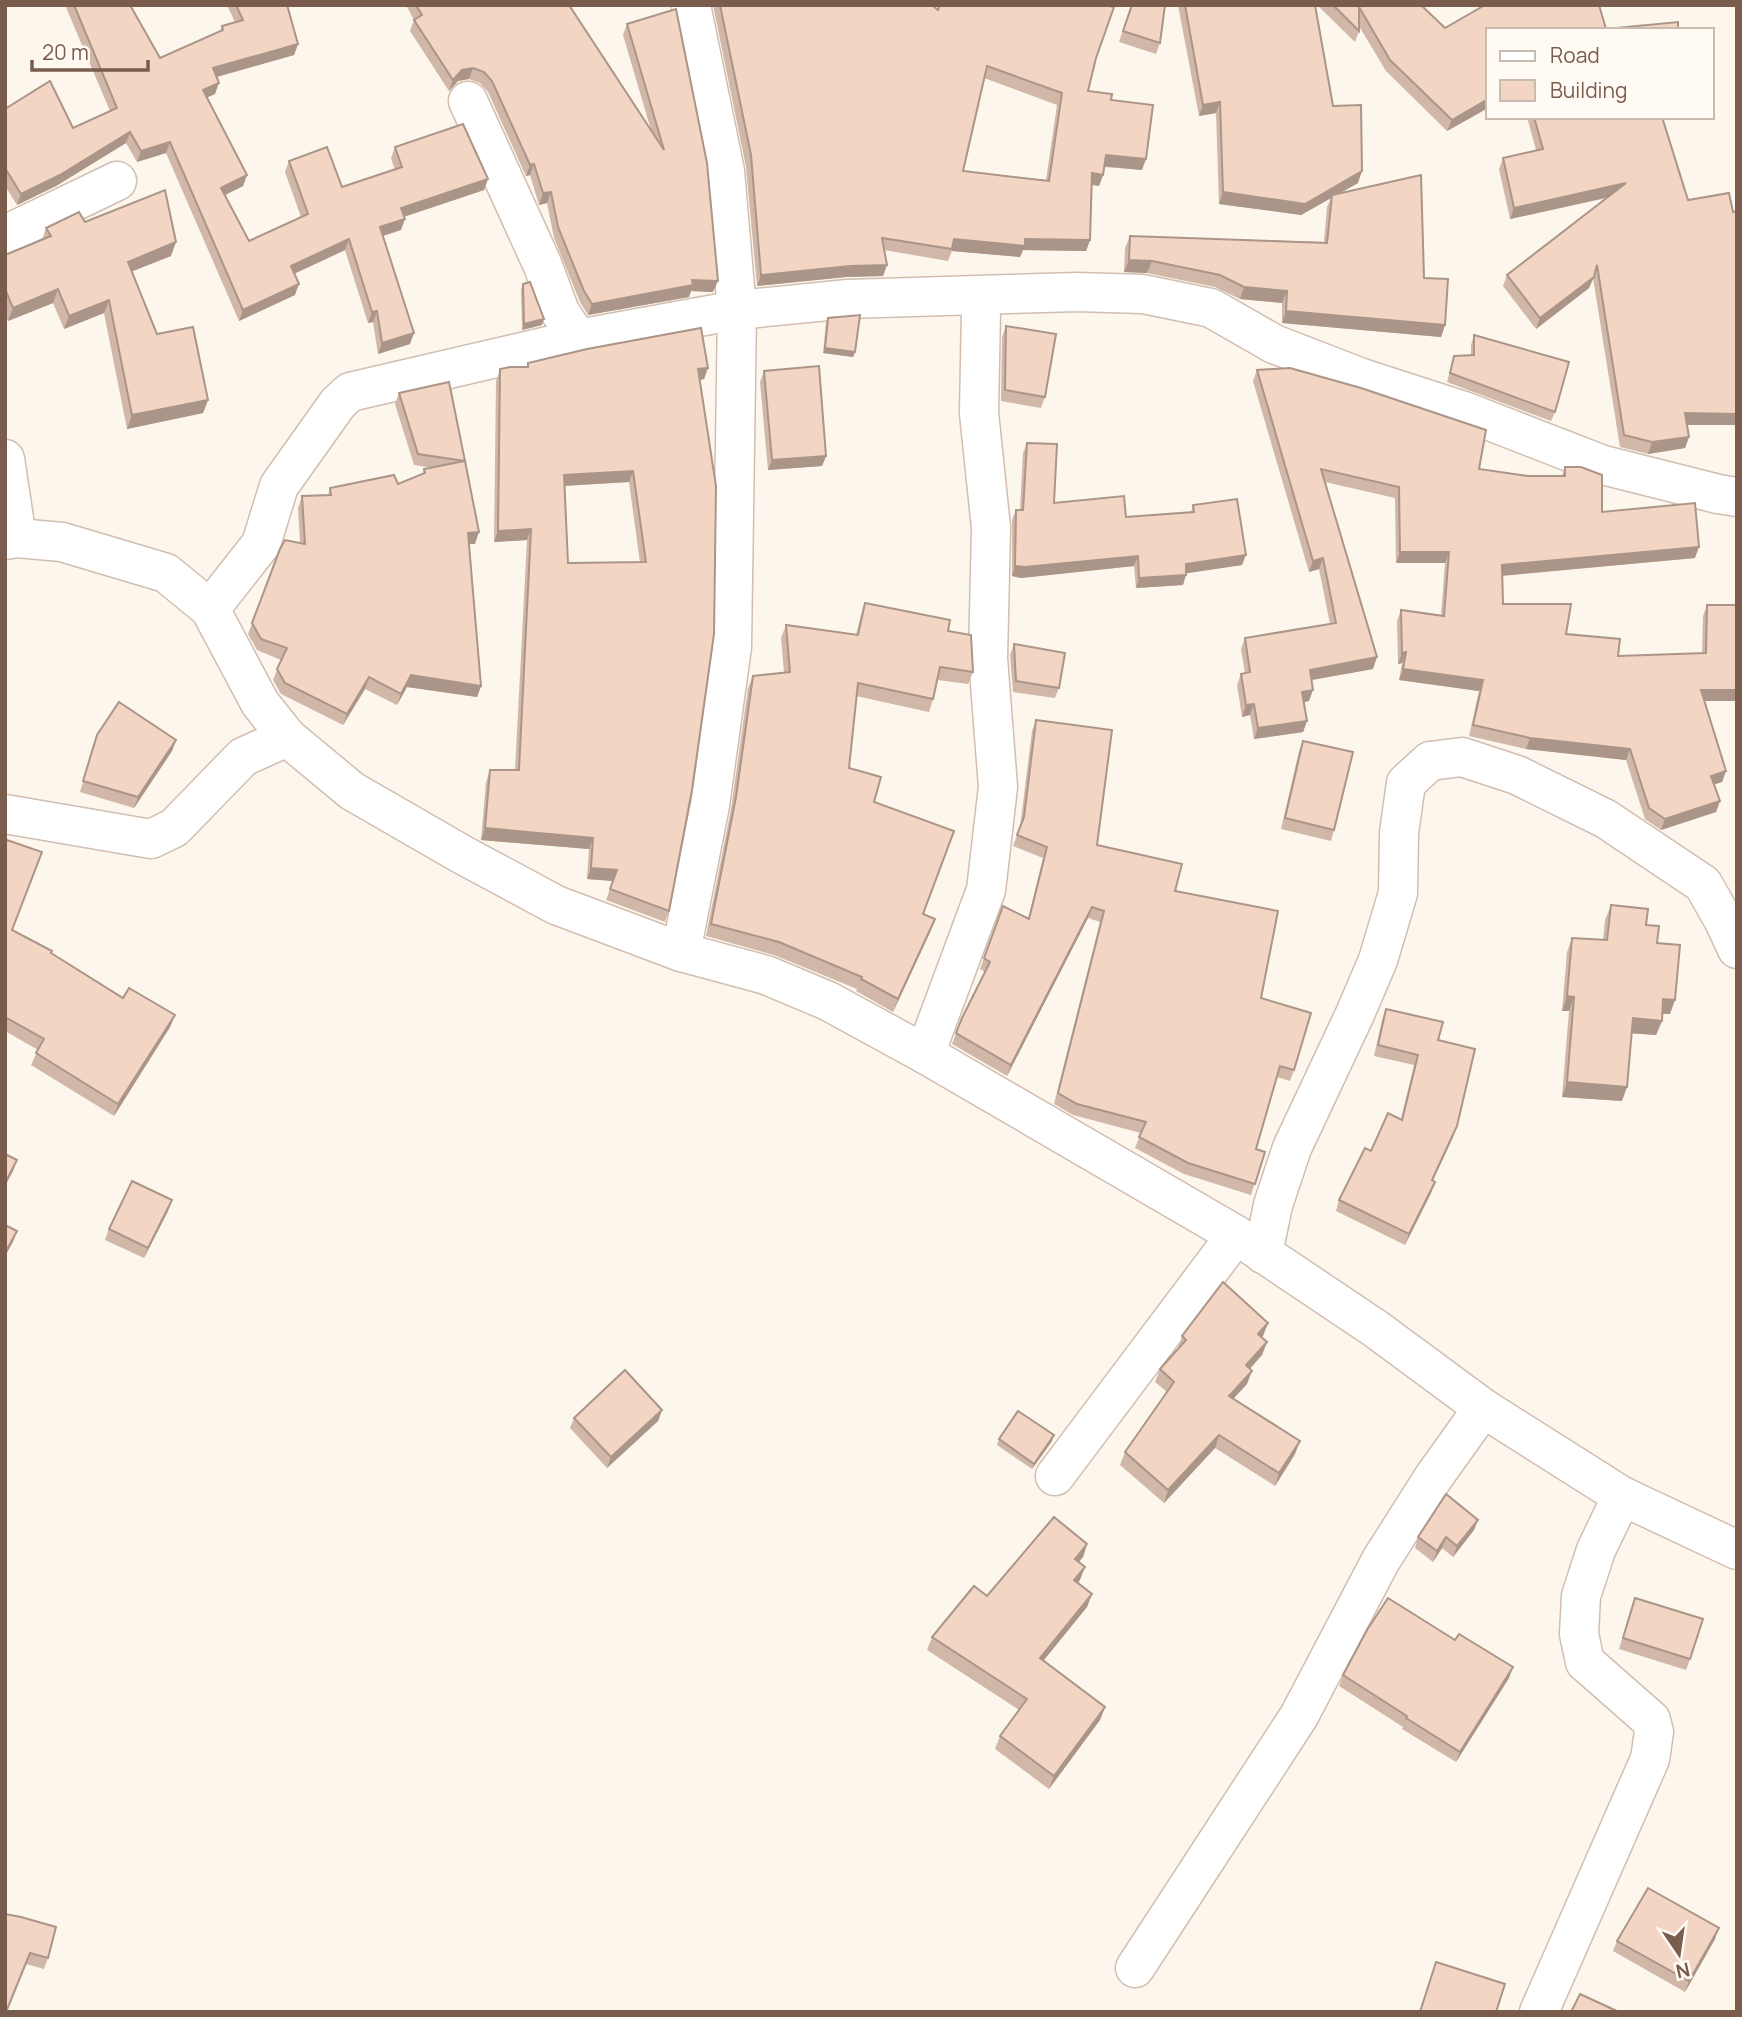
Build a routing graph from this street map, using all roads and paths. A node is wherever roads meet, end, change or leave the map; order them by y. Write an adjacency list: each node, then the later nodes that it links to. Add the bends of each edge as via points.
1 (691, 5): 5 (street, via 725,171)
2 (468, 101): 7 (street, via 560,312)
3 (117, 181): 4 (street)
4 (5, 235)
5 (737, 310): 7 (street); 9 (street, via 848,299 1143,294 1211,308 1274,344 1603,465); 15 (street, via 732,647 710,805)
6 (981, 310): 16 (street, via 979,413 991,528 988,658 998,787 986,890)
7 (578, 339): 11 (street, via 350,392 279,486 261,544)
8 (5, 459): 10 (street)
9 (1737, 497)
10 (11, 539): 11 (street, via 62,542 166,573)
11 (209, 608): 12 (street, via 260,703)
12 (287, 737): 13 (street, via 243,757 174,828 150,839); 15 (street, via 352,791 463,855 556,905)
13 (5, 814)
14 (1737, 949): 17 (street, via 1703,884 1606,819 1517,775 1462,757 1430,761 1406,783 1398,893 1378,960 1292,1148 1273,1205)
15 (681, 952): 16 (street, via 765,975 828,1001)
16 (925, 1054): 17 (street)
17 (1249, 1244): 18 (street); 19 (street)
18 (1483, 1408): 20 (street); 22 (street, via 1381,1560 1299,1716)
19 (1055, 1476)
20 (1622, 1496): 21 (street); 23 (street, via 1581,1596 1579,1634 1586,1662 1651,1720 1650,1759)
21 (1737, 1550)
22 (1135, 1968)
23 (1539, 2012)

